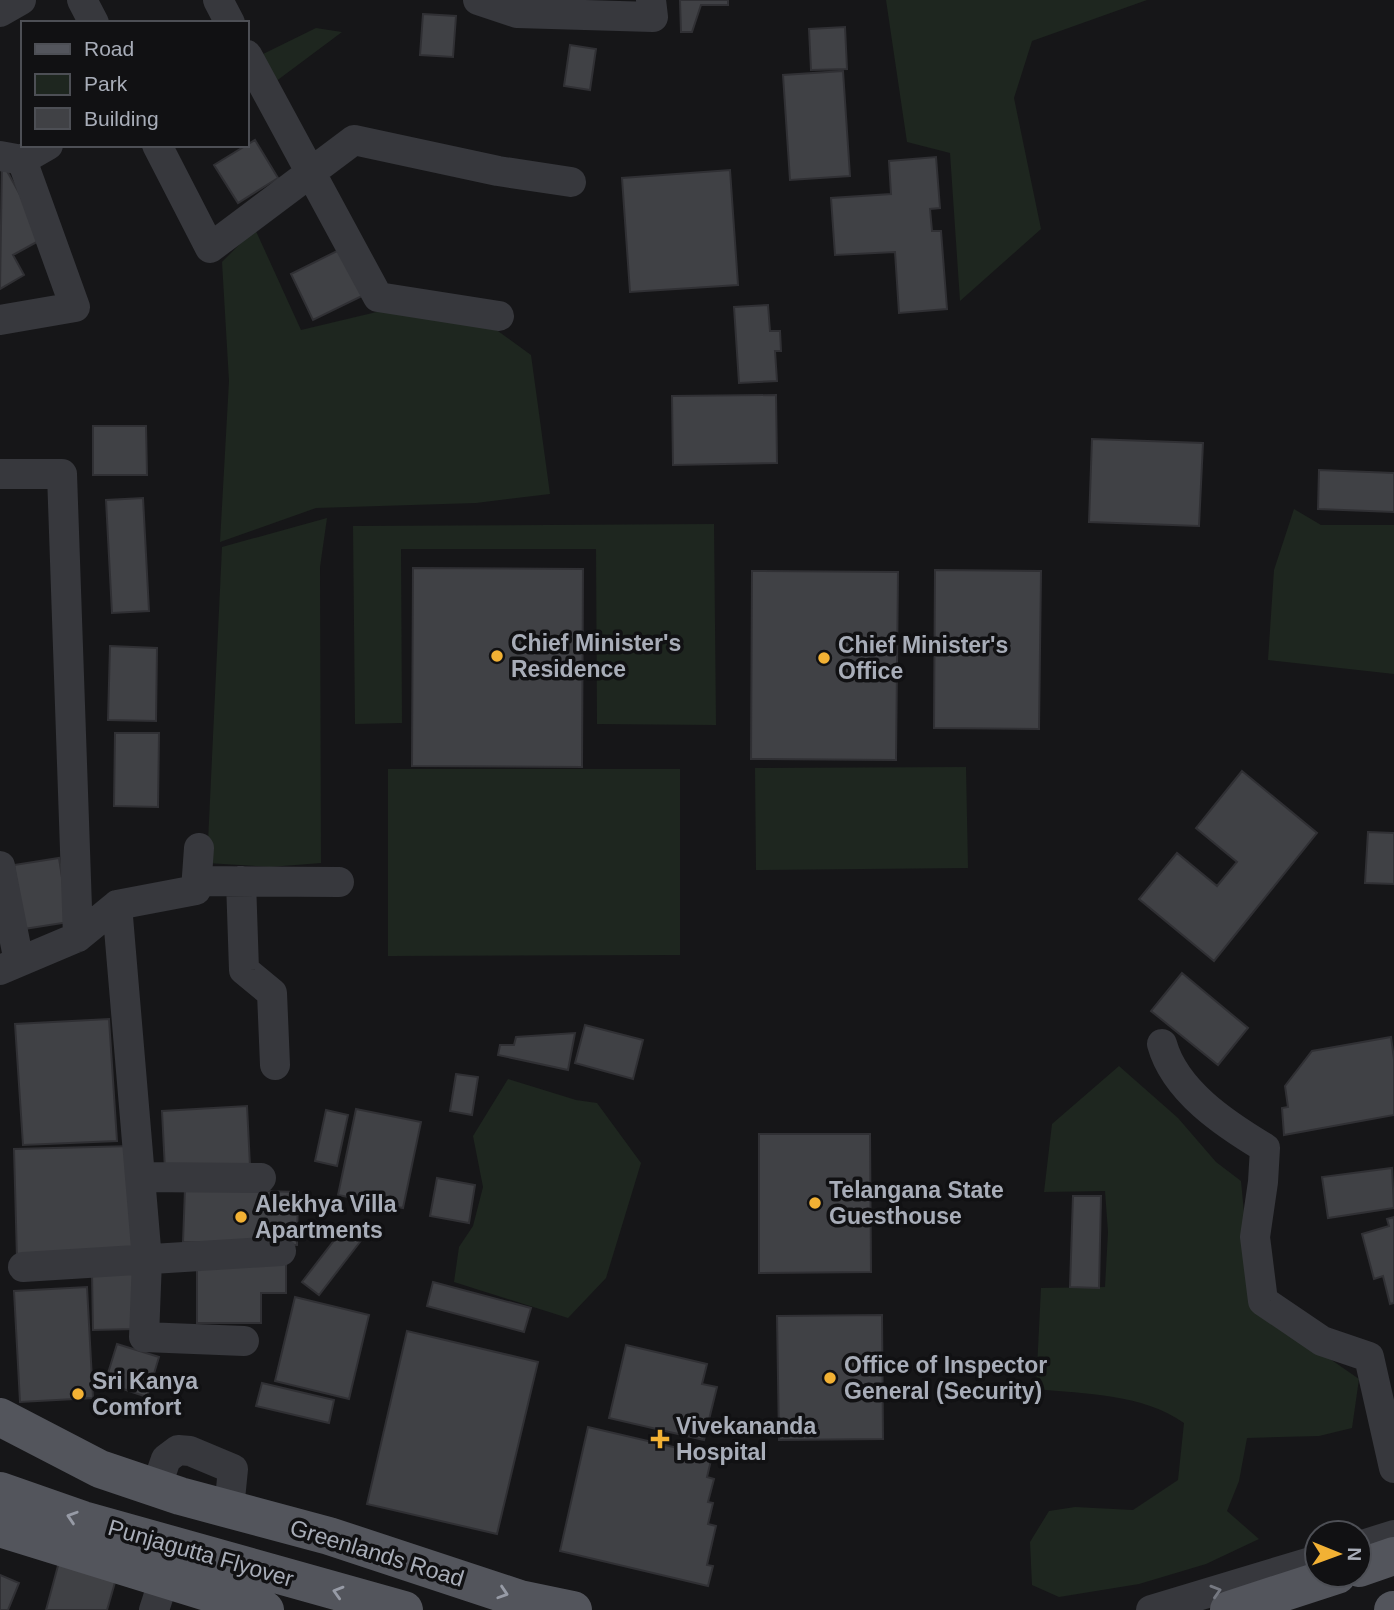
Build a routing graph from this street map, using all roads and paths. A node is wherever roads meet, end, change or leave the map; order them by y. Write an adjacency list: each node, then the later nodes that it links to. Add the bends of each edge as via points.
1 (21, 0): 6 (street)
2 (82, 0): 7 (street)
3 (218, 0): 8 (street)
4 (479, 0): 5 (street, via 517,13 653,17)
5 (651, 0)
6 (0, 12)
7 (93, 21)
8 (229, 21)
9 (248, 57): 13 (street)
10 (42, 147): 12 (street)
11 (158, 147): 13 (street, via 210,248)
12 (11, 158): 16 (street, via 75,307)
13 (310, 173): 14 (street, via 354,140); 15 (street, via 378,296)
14 (572, 182)
15 (499, 316)
16 (0, 320)
17 (0, 474): 24 (street, via 62,474)
18 (198, 849): 20 (street)
19 (0, 866): 25 (street)
20 (197, 881): 21 (street); 23 (street, via 196,890)
21 (241, 881): 22 (street); 27 (street, via 244,970 272,993)
22 (339, 882)
23 (117, 905): 24 (street); 28 (street)
24 (78, 937): 25 (street)
25 (9, 966)
26 (1162, 1044): 36 (street, via 1168,1064 1222,1122 1265,1148 1255,1237 1263,1301 1322,1341 1369,1357)
27 (275, 1066)
28 (140, 1177): 29 (street); 31 (street)
29 (261, 1178)
30 (281, 1251): 31 (street)
31 (147, 1260): 32 (street); 33 (street, via 144,1337)
32 (23, 1267)
33 (244, 1341)
34 (0, 1417): 38 (main road, Greenlands Road, via 100,1469)
35 (0, 1448): 38 (main road, Greenlands Road, via 95,1488 133,1495)
36 (1394, 1468)
37 (0, 1491): 49 (main road, Punjagutta Flyover, one-way to 37, via 83,1520)
38 (168, 1492): 50 (main road, Greenlands Road, one-way to 50, via 329,1536 520,1599)
39 (0, 1528): 46 (main road)
40 (1394, 1535): 41 (street)
41 (1373, 1542)
42 (1394, 1556): 43 (main road)
43 (1373, 1563)
44 (1303, 1564): 51 (street, one-way to 44)
45 (1303, 1586): 52 (main road)
46 (159, 1595): 47 (main road)
47 (225, 1603): 48 (main road)
48 (265, 1610)
49 (404, 1610)
50 (573, 1610)
51 (1150, 1610)
52 (1229, 1610)

